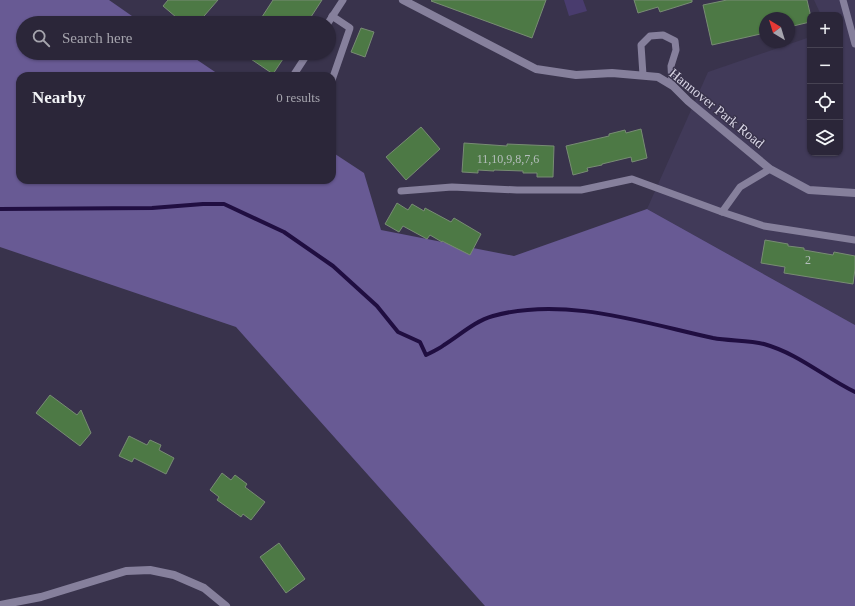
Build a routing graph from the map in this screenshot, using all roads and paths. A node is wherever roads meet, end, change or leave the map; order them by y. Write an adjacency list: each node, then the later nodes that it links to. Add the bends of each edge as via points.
1 (343, 0): 4 (lane)
2 (403, 0): 11 (street, Hannover Park Road, via 536,69 576,75)
3 (844, 0): 6 (lane)
4 (332, 16)
5 (336, 19): 10 (lane, via 350,28)
6 (853, 25): 7 (lane)
7 (855, 44)
8 (303, 60): 9 (lane)
9 (296, 72)
10 (335, 72)
11 (643, 75): 12 (street, Hannover Park Road, via 658,77); 12 (lane, via 641,45 650,36 663,35 675,41 676,50 671,66)
12 (672, 85): 13 (street, Hannover Park Road)
13 (770, 169): 15 (street, Hannover Park Road, via 809,190); 16 (lane, via 740,187)
14 (401, 191): 16 (lane, via 452,187 581,190 632,179)
15 (855, 193)
16 (722, 212): 17 (lane, via 764,226)
17 (855, 240)
18 (0, 605): 19 (street, via 41,597 126,571 150,570 174,575 204,588)
19 (226, 606)

